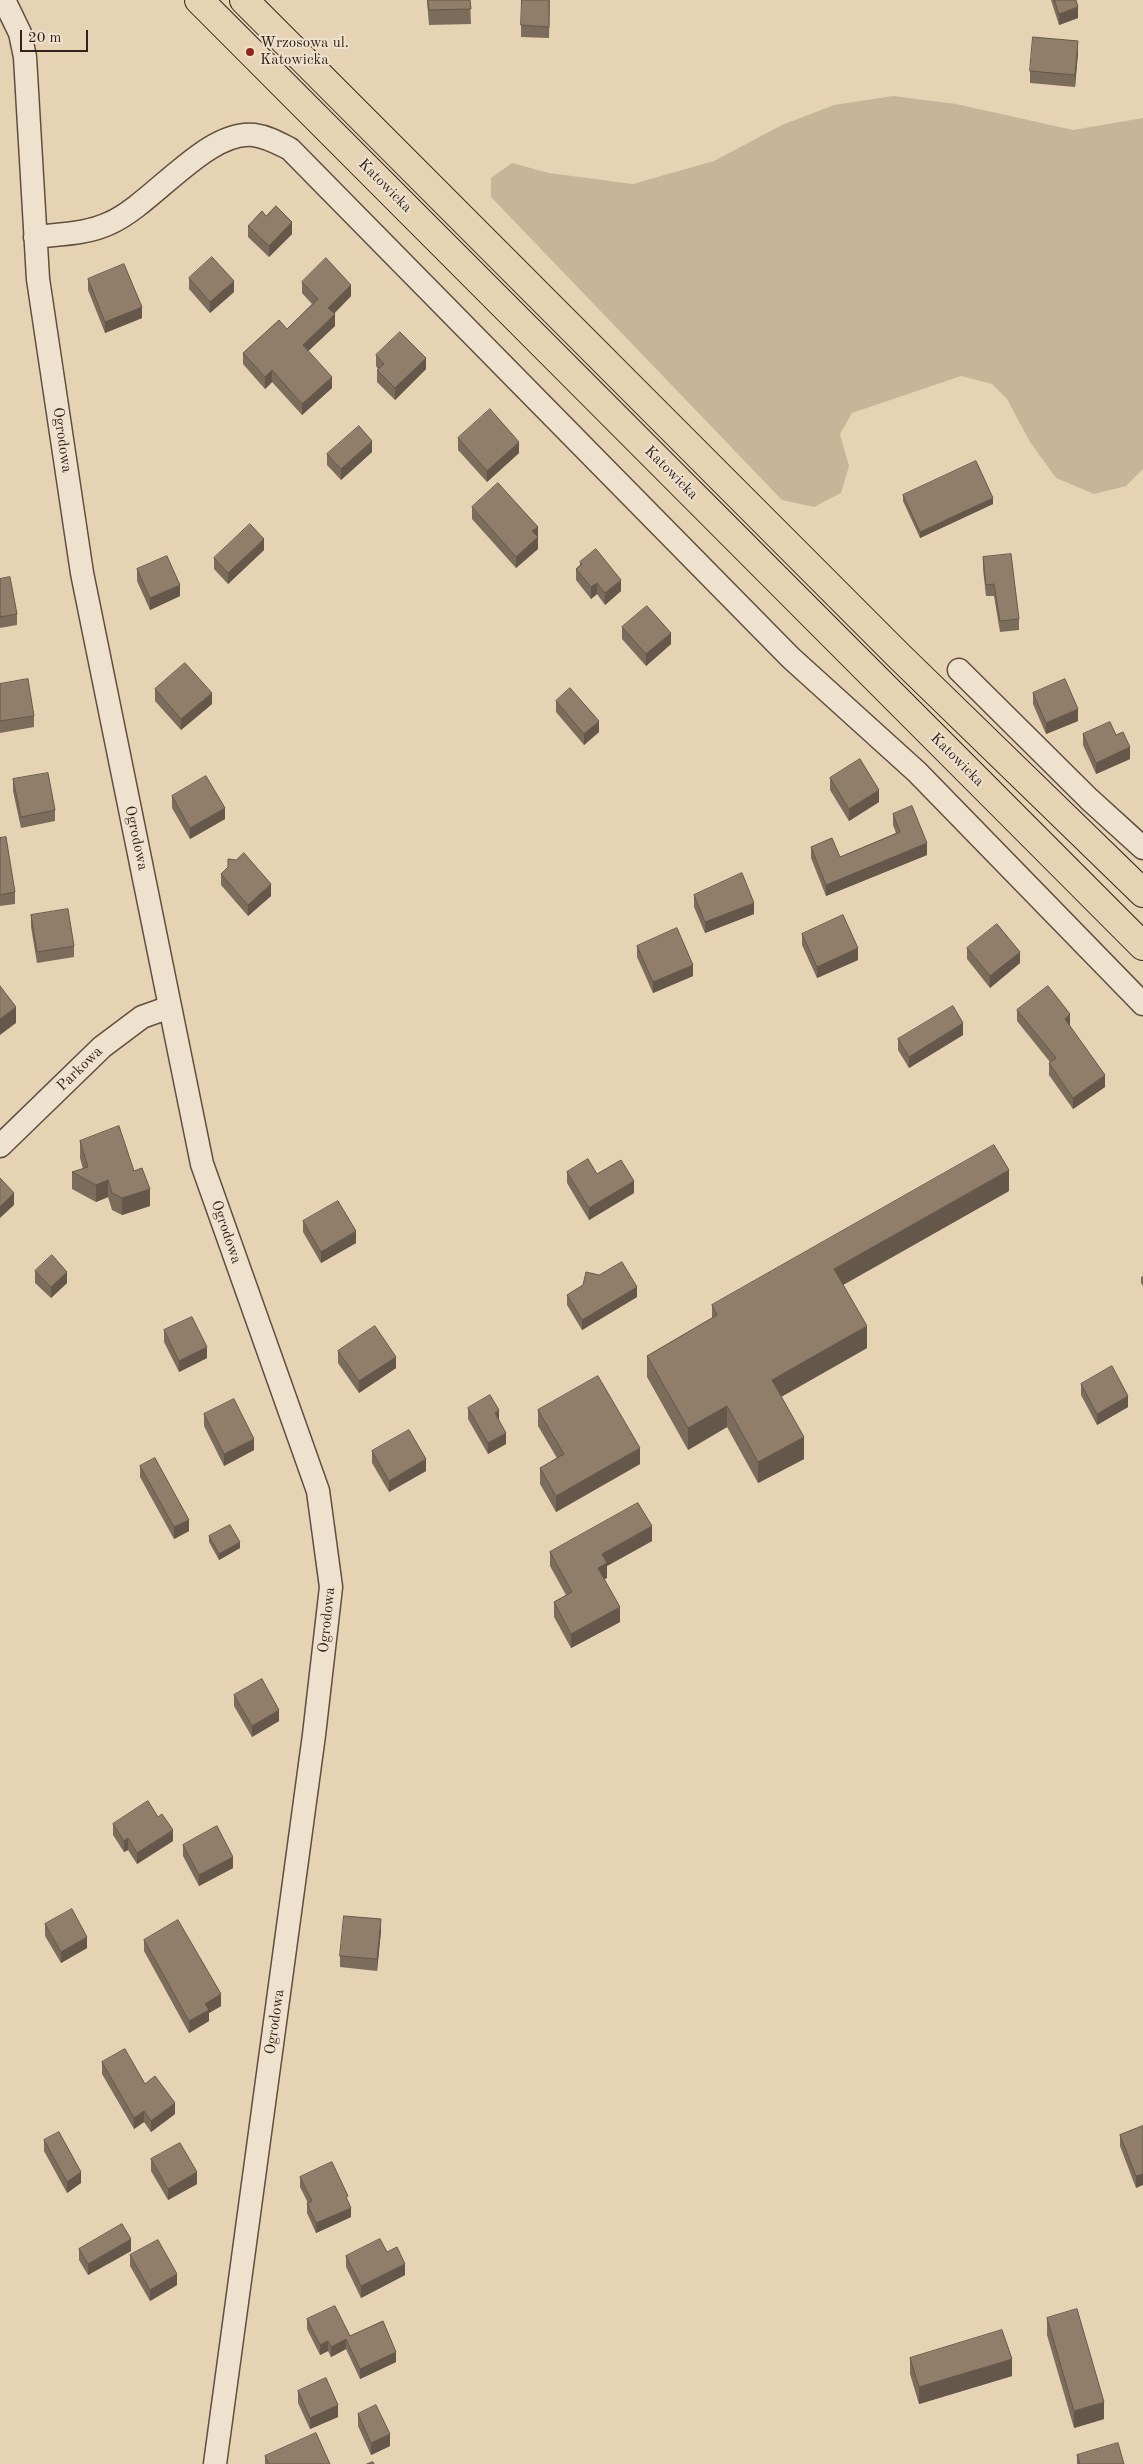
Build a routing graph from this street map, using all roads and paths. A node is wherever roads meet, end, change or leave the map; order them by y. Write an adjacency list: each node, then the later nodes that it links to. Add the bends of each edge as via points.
1 (4, 0): 4 (street, Ogrodowa, via 20,33 25,57)
2 (199, 0): 8 (main road, Katowicka)
3 (244, 0): 7 (main road, via 900,656)
4 (36, 237): 9 (street, via 83,232 110,223 134,209 207,149 229,140 252,135 271,139 290,149 791,658 917,772); 10 (street, Ogrodowa, via 38,279 82,573)
5 (959, 670): 6 (street)
6 (1143, 848)
7 (1143, 893)
8 (1143, 946)
9 (1143, 1004)
10 (170, 1007): 11 (street, Parkowa, via 142,1017 102,1047); 12 (street, Ogrodowa, via 202,1164 318,1491 331,1587 314,1735)
11 (0, 1146)
12 (215, 2464)

